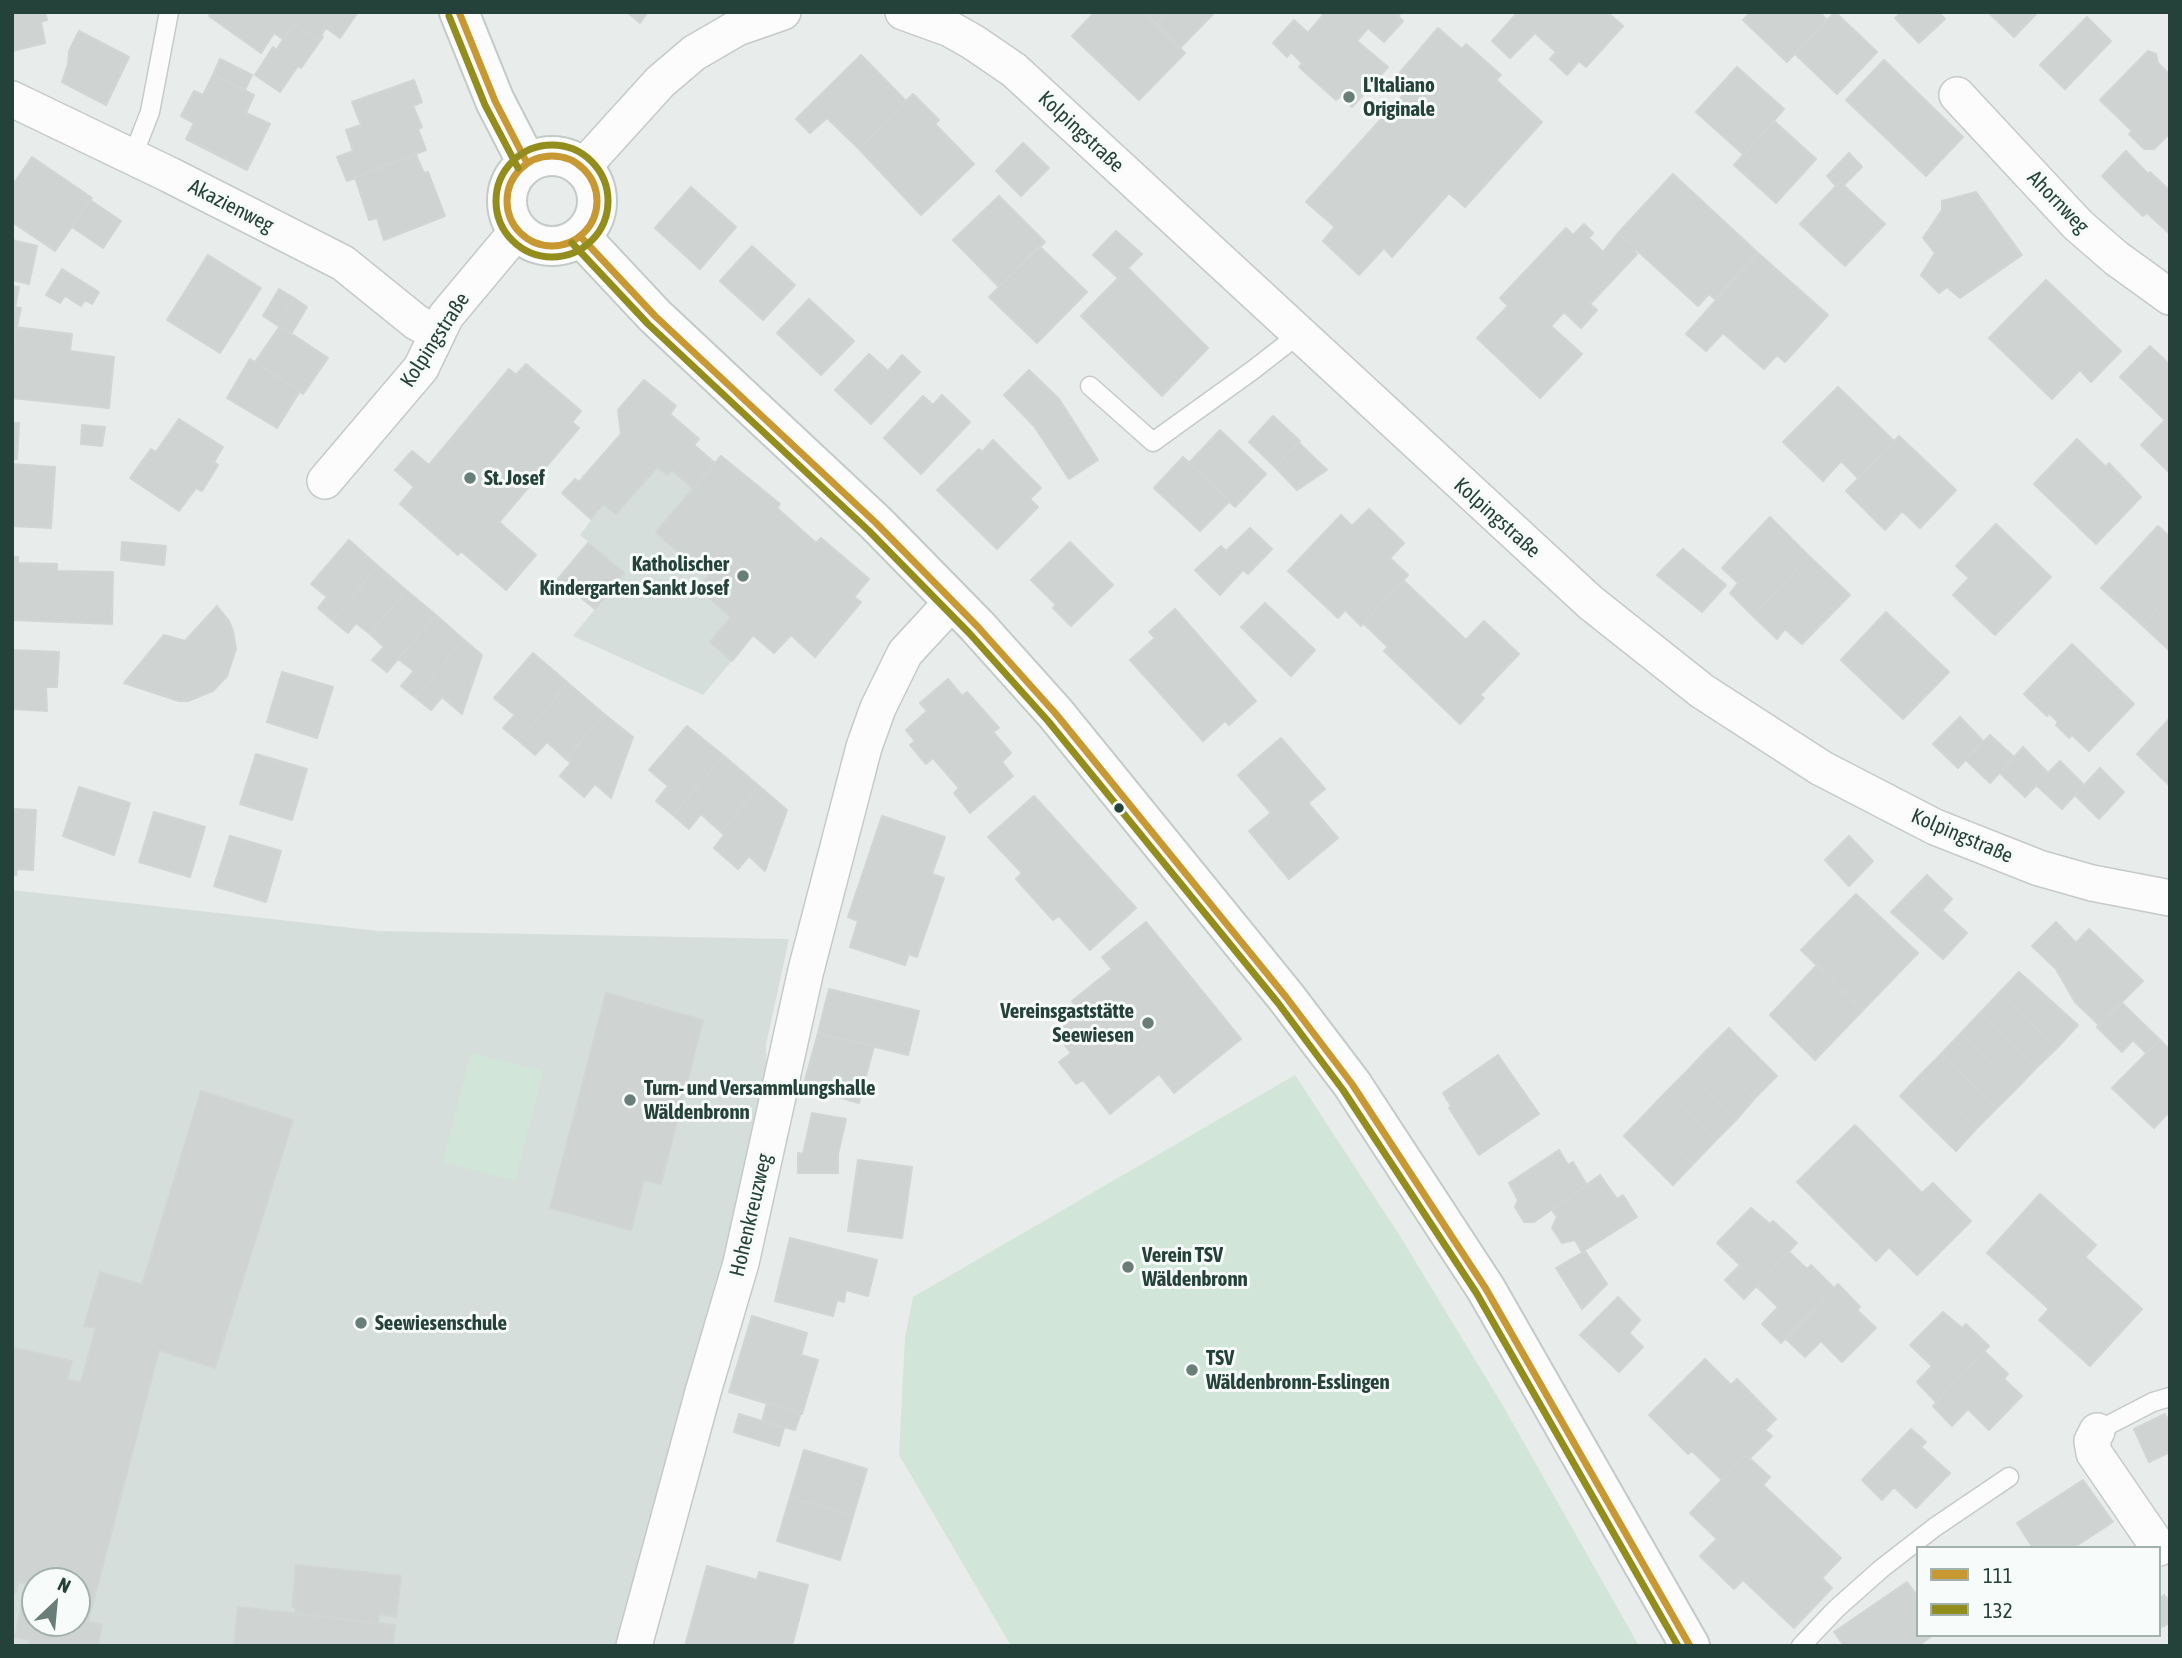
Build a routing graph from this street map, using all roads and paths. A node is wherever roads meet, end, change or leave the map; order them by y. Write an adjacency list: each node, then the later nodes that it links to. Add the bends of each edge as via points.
1 (169, 12): 7 (lane, via 150,112)
2 (459, 12): 8 (street, via 495,101)
3 (783, 12): 9 (street, via 737,28 694,53 660,82)
4 (903, 12): 14 (street, Kolpingstraße, via 950,29 1014,70)
5 (1957, 95): 12 (street, Ahornweg, via 2078,225)
6 (12, 99): 7 (street, Akazienweg)
7 (132, 158): 13 (street, Akazienweg, via 343,263)
8 (527, 163): 9 (street, via 548,155); 10 (street, via 510,181 507,192 507,213)
9 (582, 168): 11 (street, via 598,198 593,220)
10 (517, 231): 11 (street, via 537,245 549,247 566,245); 13 (street, Kolpingstraße)
11 (580, 236): 17 (street, via 655,316)
12 (2170, 296)
13 (436, 333): 16 (street, Kolpingstraße, via 421,368)
14 (1298, 335): 15 (lane, via 1153,442); 18 (street, Kolpingstraße, via 1591,604 1760,730 1879,799 1983,848 2092,883)
15 (1090, 386)
16 (325, 481)
17 (953, 600): 23 (street, Hohenkreuzweg, via 905,653 864,747 806,970 741,1263); 24 (street, via 1125,797 1352,1084 1486,1289)
18 (2170, 898)
19 (2170, 1397): 20 (lane)
20 (2097, 1431): 22 (street, via 2092,1441 2094,1453)
21 (2009, 1477): 25 (lane, via 1881,1569)
22 (2158, 1546)
23 (634, 1646)
24 (1690, 1646)
25 (1801, 1646)

